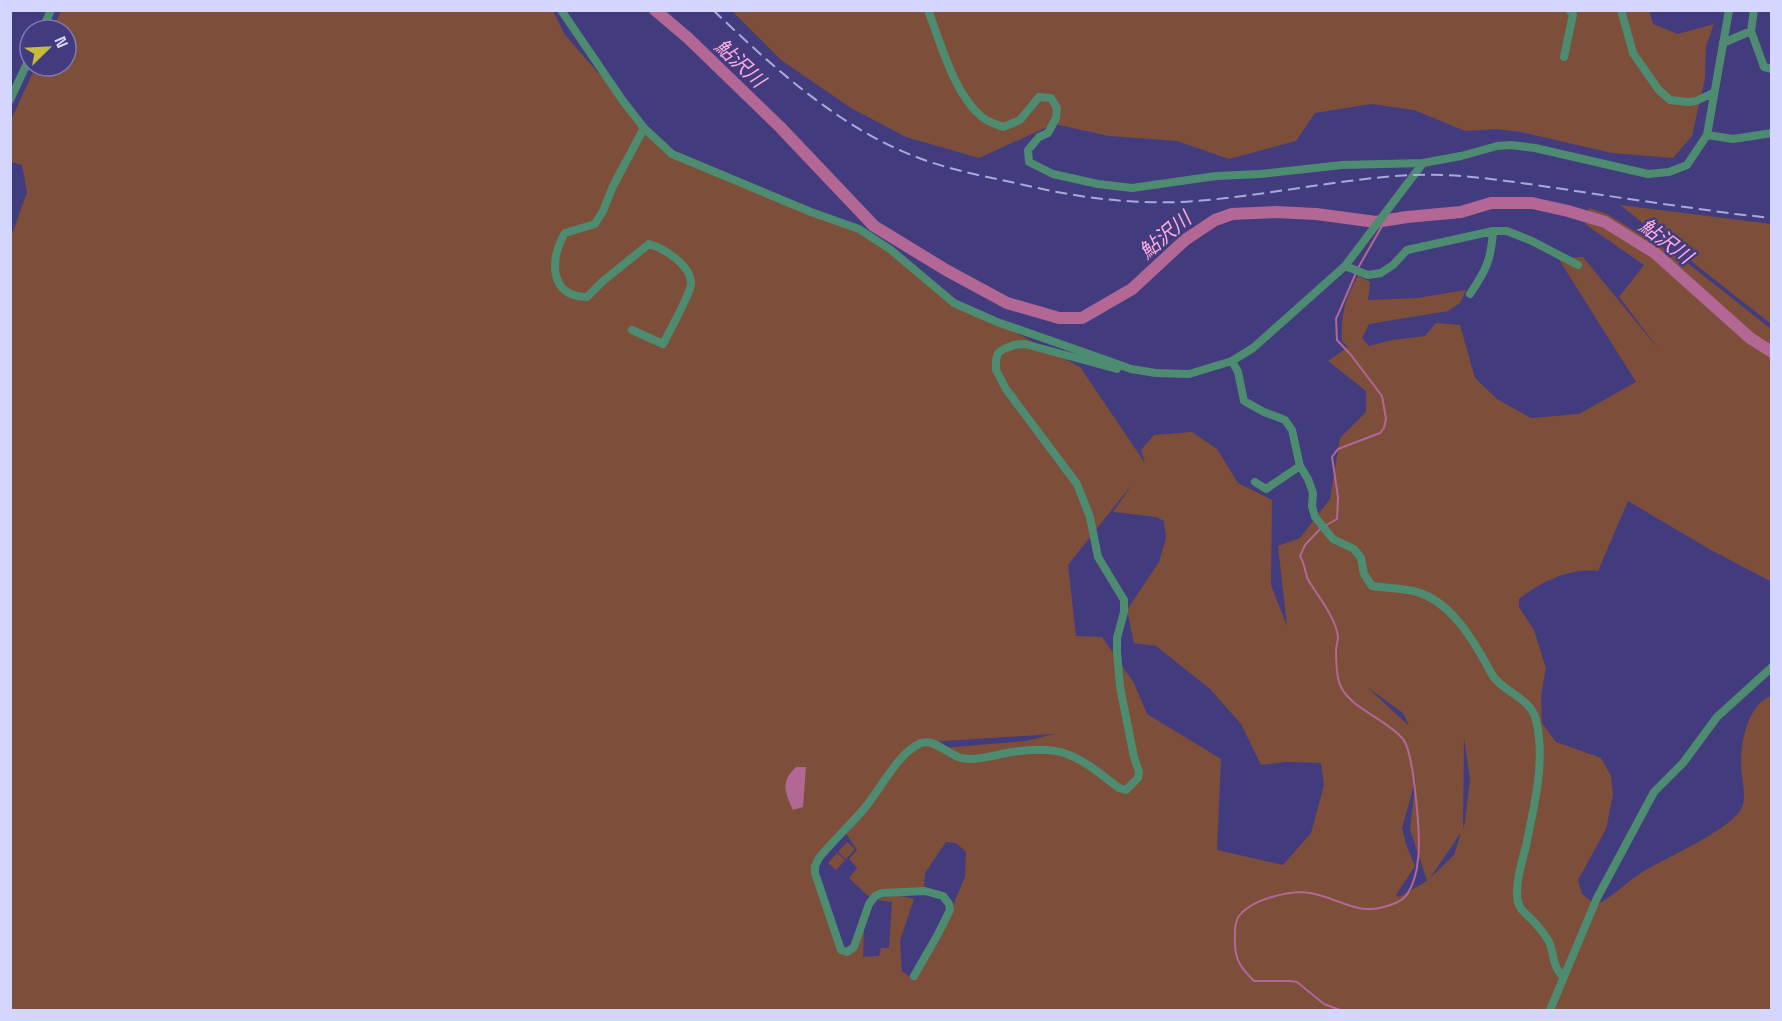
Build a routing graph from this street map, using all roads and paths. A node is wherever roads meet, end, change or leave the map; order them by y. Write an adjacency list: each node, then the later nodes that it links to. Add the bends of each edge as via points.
1 (561, 10): 14 (street)
2 (928, 10): 17 (street, via 959,87 968,103 984,118 1003,127 1020,120 1039,97 1051,98 1057,108 1056,118 1048,133 1028,150 1029,162 1053,174 1132,188 1342,165)
3 (1569, 10): 9 (street, via 1573,14)
4 (1622, 10): 12 (street, via 1633,53 1670,100 1696,101)
5 (1729, 10): 8 (street)
6 (1754, 10): 7 (street)
7 (1751, 31): 8 (street); 10 (street, via 1764,67)
8 (1723, 43): 12 (street)
9 (1564, 57)
10 (1772, 69)
11 (20, 78): 13 (street)
12 (1713, 93): 16 (street)
13 (10, 100)
14 (644, 128): 22 (street, via 595,224 565,233 554,262 557,282 566,291 587,297 649,243 681,262 691,284 663,344); 24 (street, via 672,154 859,229 891,250 954,303 1131,369)
15 (1772, 133): 16 (street, via 1733,139)
16 (1707, 135): 17 (street, via 1687,165 1669,172 1648,174 1511,145)
17 (1423, 163): 20 (street)
18 (1493, 231): 19 (street, via 1507,231); 20 (street, via 1407,250 1381,273 1368,275); 21 (street, via 1485,271)
19 (1578, 265)
20 (1345, 266): 23 (street, via 1253,348)
21 (1470, 294)
22 (632, 330)
23 (1232, 361): 24 (street, via 1189,374); 25 (street, via 1244,401 1285,420 1292,430)
24 (1156, 373): 28 (street, via 1132,372 1025,344 998,353 999,379 1077,484 1090,517 1098,558 1124,600 1117,638 1120,687 1139,772 1126,790 1062,751 962,758 931,742 920,743 908,751 863,810 819,858 815,873 841,950 847,952 854,947 875,896 925,891 943,896 950,910)
25 (1300, 466): 26 (street, via 1266,489); 29 (street, via 1308,479 1315,517 1333,539 1354,549 1372,586 1427,596 1455,618 1474,642 1492,676 1529,705 1536,718 1539,777 1520,874 1519,906 1550,942 1555,965)
26 (1255, 482)
27 (1772, 667): 29 (street, via 1717,717 1683,763 1654,792 1597,898)
28 (914, 976)
29 (1563, 977): 30 (street)
30 (1550, 1011)

